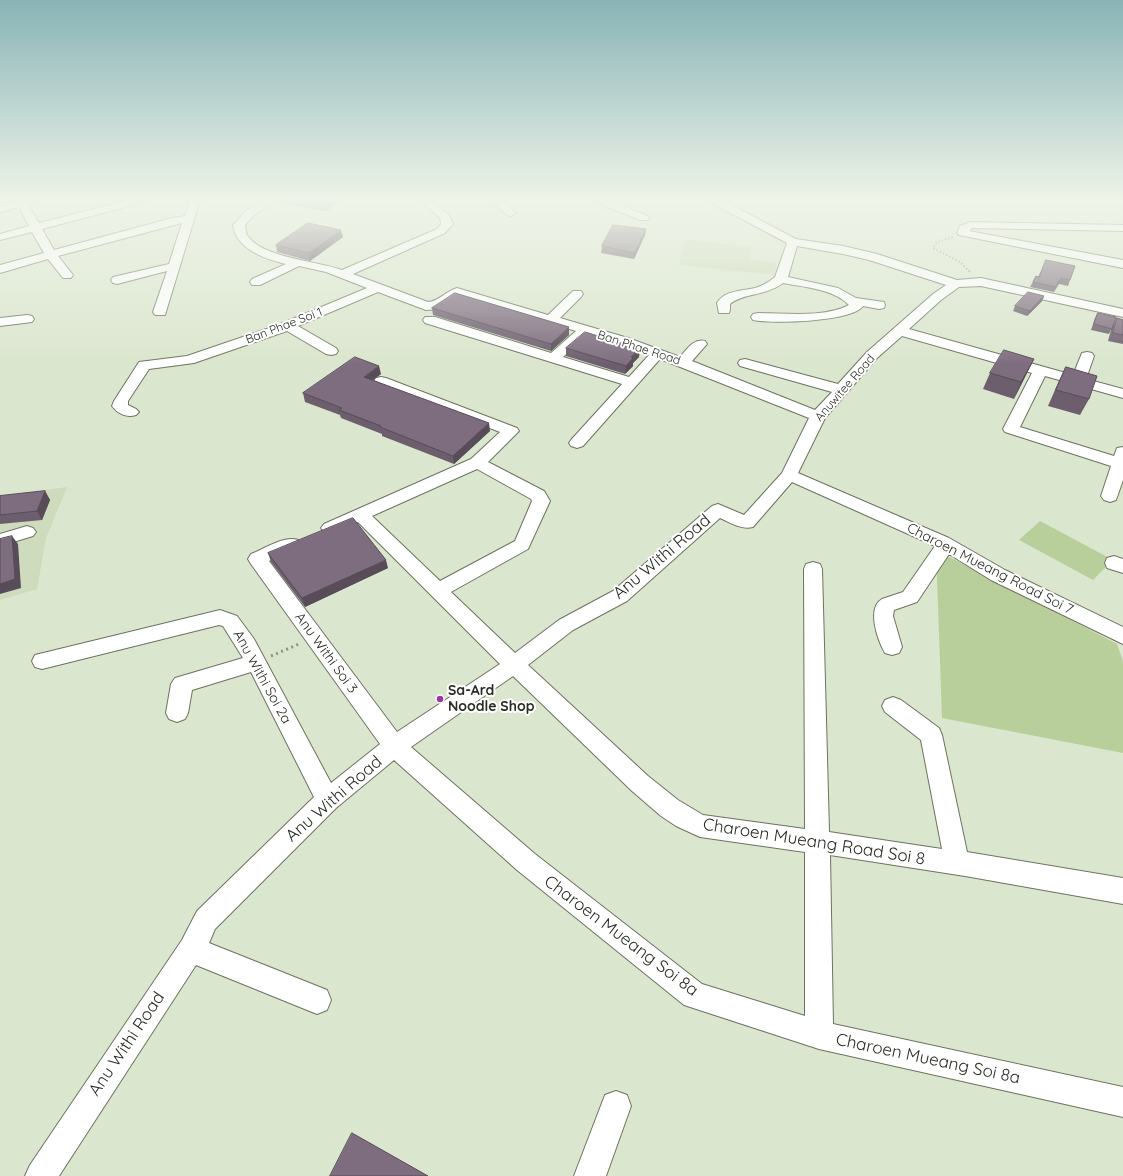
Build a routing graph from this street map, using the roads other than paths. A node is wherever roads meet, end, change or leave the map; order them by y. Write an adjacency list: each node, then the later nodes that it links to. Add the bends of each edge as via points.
1 (51, 255): 11 (street); 13 (street)
2 (177, 255): 10 (street)
3 (270, 255): 8 (street)
4 (386, 255): 12 (street)
5 (789, 255): 14 (street)
6 (864, 255): 17 (street)
7 (1076, 255): 9 (street)
8 (299, 262): 12 (street); 16 (street)
9 (1123, 264)
10 (174, 266): 15 (street); 23 (street)
11 (0, 269)
12 (343, 274): 18 (street)
13 (67, 275)
14 (781, 279): 20 (street, via 835,291); 22 (street, via 761,290 733,296 723,303)
15 (118, 280)
16 (256, 282)
17 (956, 284): 24 (street, via 981,282); 32 (street, Anuwitee Road, via 937,297)
18 (377, 288): 28 (street, Ban Phae Road, via 426,306 436,306 456,292); 30 (street, Ban Phae Soi 1)
19 (577, 294): 28 (street)
20 (854, 301): 21 (street); 25 (street, via 857,306 850,311 807,318)
21 (879, 305)
22 (724, 310)
23 (160, 312)
24 (1123, 313)
25 (758, 316)
26 (27, 319): 29 (street)
27 (430, 320): 37 (street)
28 (550, 320): 31 (street, Ban Phae Road)
29 (0, 322)
30 (288, 326): 34 (street); 46 (street, Ban Phae Soi 1, via 189,360 142,366 121,401 122,409)
31 (585, 330): 35 (street, Ban Phae Road); 37 (street)
32 (900, 331): 40 (street); 44 (street, Anuwitee Road, via 872,355)
33 (700, 344): 38 (street)
34 (331, 352)
35 (658, 353): 38 (street, Ban Phae Road); 43 (street)
36 (1087, 356): 41 (street)
37 (553, 358): 43 (street)
38 (683, 362): 47 (street, Ban Phae Road)
39 (745, 363): 44 (street)
40 (1040, 371): 41 (street); 49 (street, via 1011,429)
41 (1078, 381): 45 (street)
42 (381, 382): 50 (street, via 511,431)
43 (631, 382): 48 (street)
44 (842, 390): 47 (street, Anuwitee Road)
45 (1123, 394)
46 (131, 412)
47 (818, 416): 51 (street, Anuwitee Road)
48 (577, 443)
49 (1121, 458): 52 (street)
50 (477, 463): 54 (street); 59 (street, via 538,495 541,501 522,545)
51 (789, 475): 53 (street, Anuwitee Road, via 747,523); 57 (street, Charoen Mueang Road Soi 7)
52 (1110, 496)
53 (718, 510): 64 (street, Anu Withi Road, via 620,596 566,625)
54 (361, 515): 59 (street, Charoen Mueang Road Soi 8); 67 (street, Anu Withi Soi 3, via 257,559)
55 (27, 532): 56 (street)
56 (0, 540)
57 (946, 544): 60 (street, Charoen Mueang Road Soi 7, via 998,575); 61 (street, via 910,597 903,601 893,601 886,606 883,616)
58 (813, 569): 69 (street)
59 (438, 591): 64 (street, Charoen Mueang Road Soi 8)
60 (1123, 636)
61 (892, 647)
62 (42, 661): 63 (street, Anu Withi Soi 2a, via 220,617 230,621)
63 (256, 662): 66 (street, via 182,684); 68 (street, Anu Withi Soi 2a)
64 (514, 665): 67 (street, Anu Withi Road); 69 (street, Charoen Mueang Road Soi 8, via 640,783 684,819 700,826)
65 (893, 706): 70 (street, via 931,735)
66 (177, 713)
67 (394, 746): 68 (street, Anu Withi Road); 74 (street, Charoen Mueang Soi 8a, via 526,862 694,995)
68 (328, 800): 72 (street, Anu Withi Road, via 206,920)
69 (818, 842): 70 (street, Charoen Mueang Road Soi 8); 74 (street)
70 (957, 864): 71 (street, Charoen Mueang Road Soi 8)
71 (1123, 891)
72 (191, 949): 73 (street); 77 (street, Anu Withi Road)
73 (317, 1000)
74 (819, 1035): 75 (street, Charoen Mueang Soi 8a)
75 (1123, 1102)
76 (616, 1106): 78 (street)
77 (41, 1176)
78 (590, 1176)

